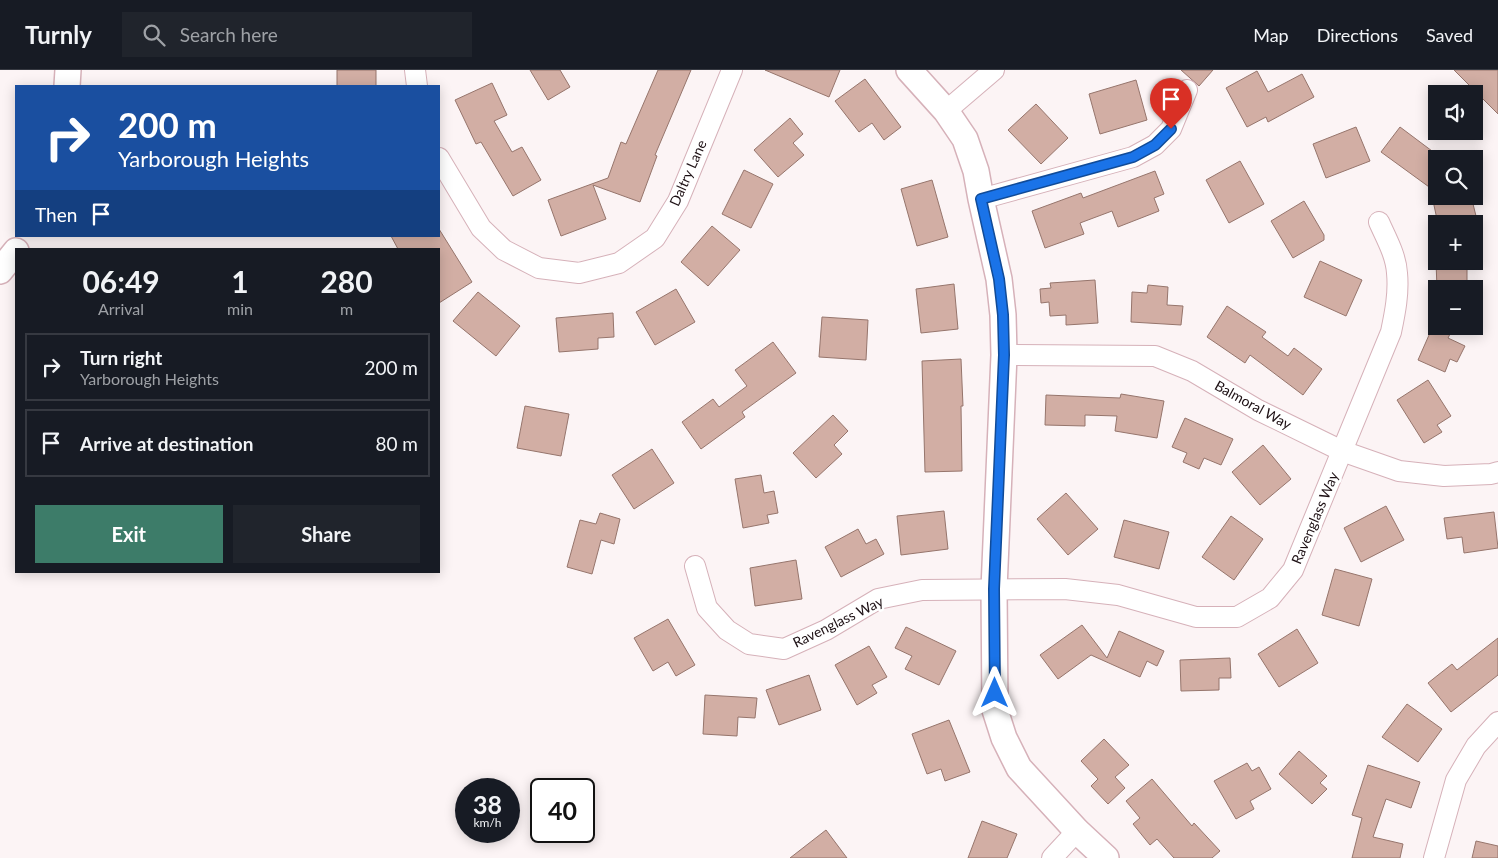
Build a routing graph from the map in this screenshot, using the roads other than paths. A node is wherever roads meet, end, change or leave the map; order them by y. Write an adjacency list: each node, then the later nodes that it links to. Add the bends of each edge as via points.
1 (68, 70): 6 (street)
2 (415, 70): 7 (street)
3 (732, 70): 10 (street, Daltry Lane, via 678,201 654,238 619,263 579,273 538,268 504,250 481,228)
4 (909, 70): 9 (street)
5 (994, 70): 9 (street)
6 (67, 85)
7 (417, 85)
8 (1187, 90): 11 (street, via 1171,129 1155,145 1133,157)
9 (946, 110): 11 (street, via 965,139)
10 (440, 160)
11 (981, 199): 17 (street, via 999,279)
12 (1379, 222): 18 (street, Ravenglass Way, via 1397,272 1397,301 1391,332)
13 (26, 237): 14 (street)
14 (18, 248)
15 (15, 252): 16 (street)
16 (0, 271)
17 (1004, 355): 18 (street, Balmoral Way, via 1155,356 1192,371 1258,410); 21 (street)
18 (1342, 451): 19 (street, Balmoral Way, via 1399,471 1444,476); 21 (street, Ravenglass Way, via 1293,570 1270,598 1237,617 1196,617 1118,595)
19 (1498, 472)
20 (695, 566): 21 (street, Ravenglass Way, via 707,608 727,630 749,644 784,649 826,630 878,599 922,590)
21 (994, 589): 23 (street, via 995,710 1004,738 1019,768)
22 (1498, 722): 26 (street, via 1476,746 1456,780)
23 (1077, 831): 24 (street); 25 (street)
24 (1052, 858)
25 (1106, 858)
26 (1434, 858)

